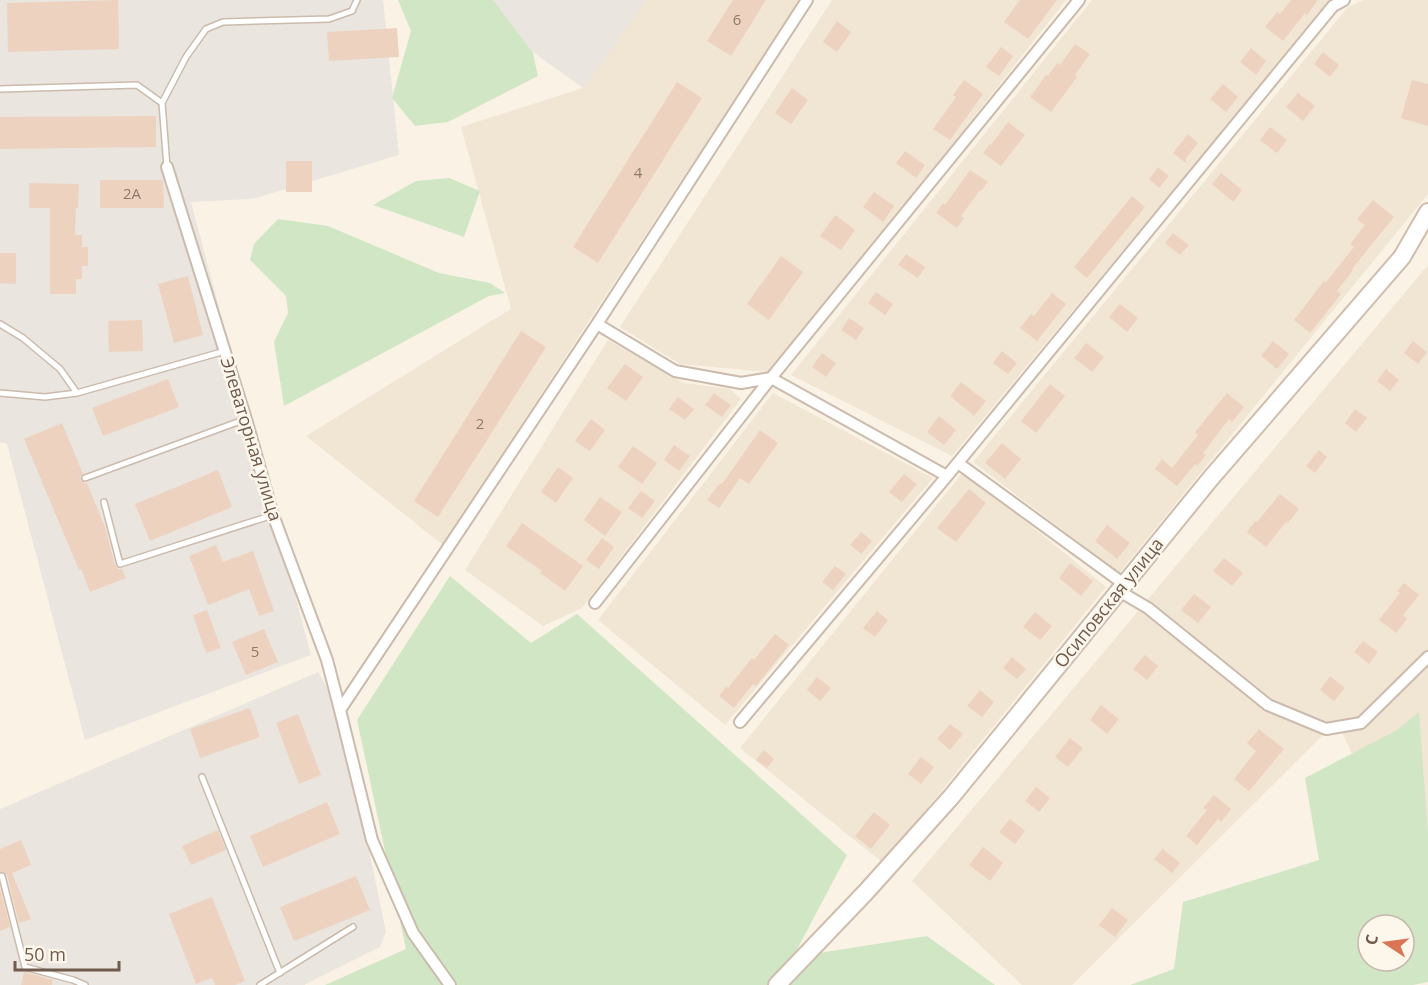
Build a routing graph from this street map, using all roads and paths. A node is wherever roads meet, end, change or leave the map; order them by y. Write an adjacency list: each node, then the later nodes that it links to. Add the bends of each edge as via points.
1 (357, 0): 6 (lane, via 352,11 329,20 223,22 206,29)
2 (807, 0): 10 (street)
3 (1079, 0): 12 (street)
4 (1344, 0): 16 (street, via 1333,6)
5 (0, 89): 6 (lane, via 137,85)
6 (162, 103): 7 (lane)
7 (167, 167): 11 (street, Элеваторная улица)
8 (1428, 212): 21 (street, Осиповская улица, via 1402,257)
9 (0, 324): 14 (lane, via 60,369)
10 (597, 324): 12 (street, via 675,371 741,383); 24 (street)
11 (225, 351): 14 (lane); 15 (street, Элеваторная улица)
12 (771, 378): 17 (street); 22 (street)
13 (0, 393): 14 (lane, via 45,397)
14 (77, 393)
15 (246, 419): 18 (lane); 20 (street, Элеваторная улица)
16 (958, 463): 17 (street); 21 (street)
17 (947, 476): 25 (street)
18 (85, 478)
19 (104, 502): 20 (lane, via 120,564)
20 (273, 515): 24 (street, Элеваторная улица, via 327,660)
21 (1121, 588): 23 (street, via 1268,705 1326,729 1361,723); 33 (street, Осиповская улица, via 952,796)
22 (596, 603)
23 (1428, 657)
24 (340, 710): 32 (street, Элеваторная улица, via 372,840 413,933)
25 (740, 722)
26 (202, 777): 29 (lane)
27 (2, 876): 30 (lane, via 25,967)
28 (353, 927): 29 (lane)
29 (280, 973): 31 (lane)
30 (85, 985)
31 (261, 985)
32 (450, 985)
33 (777, 985)

